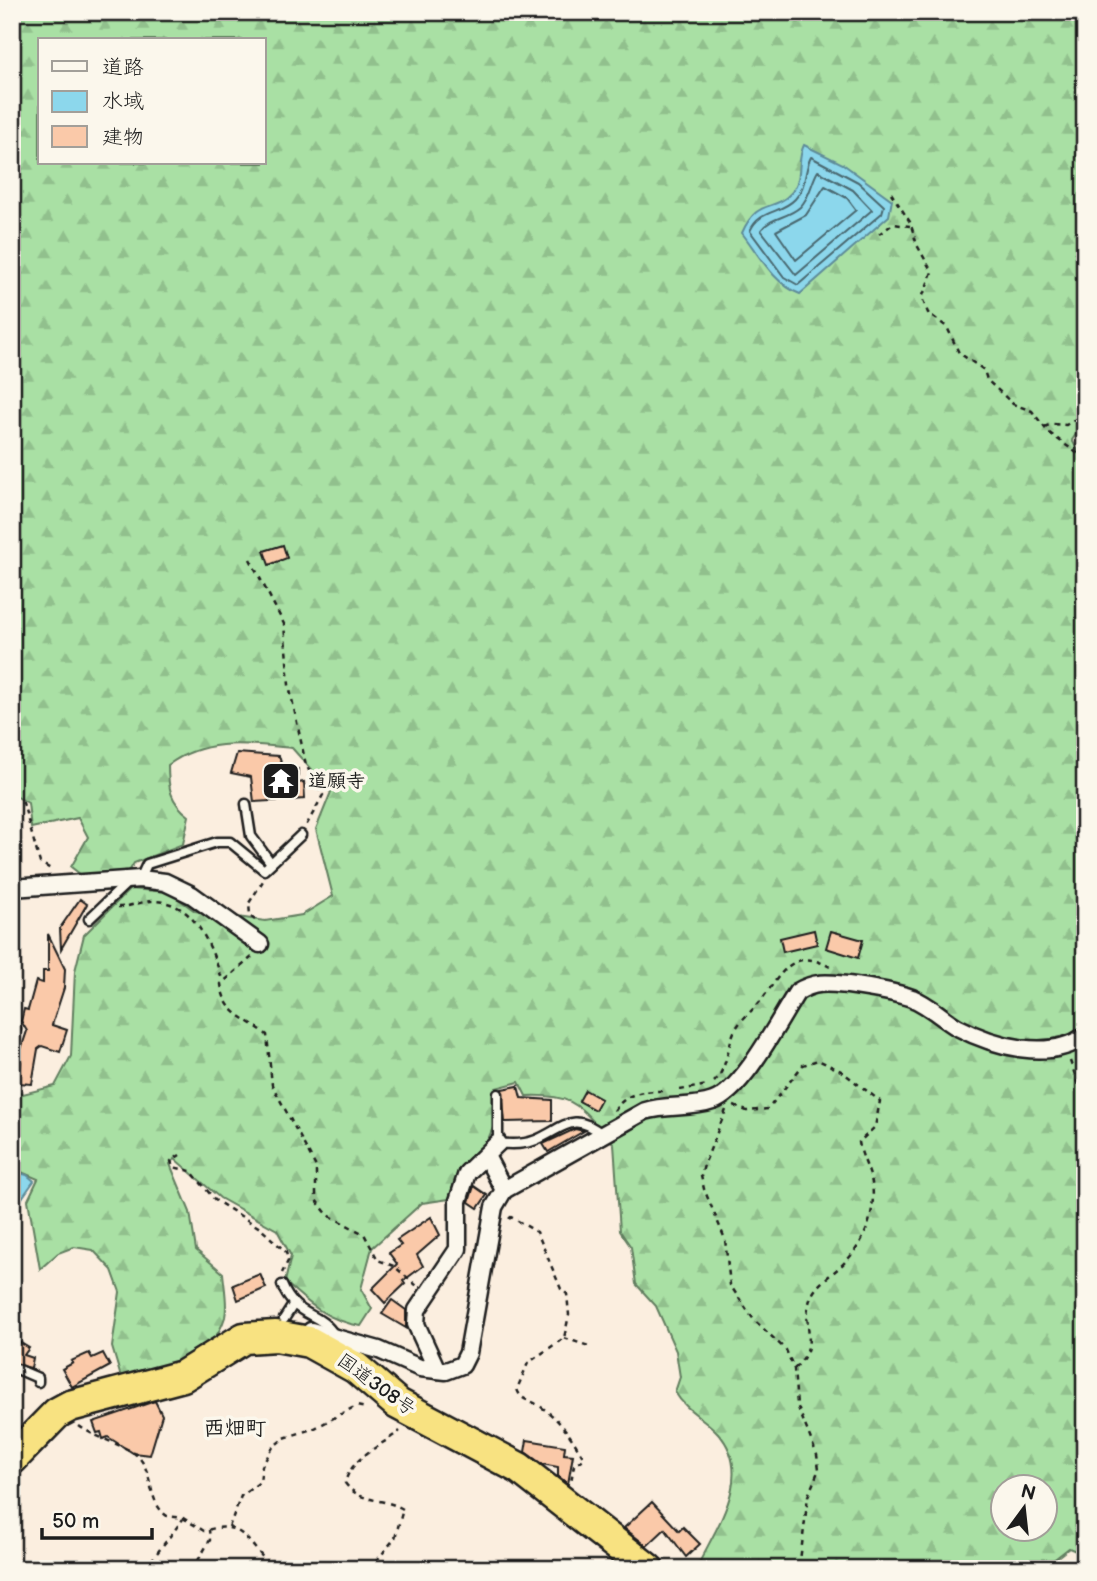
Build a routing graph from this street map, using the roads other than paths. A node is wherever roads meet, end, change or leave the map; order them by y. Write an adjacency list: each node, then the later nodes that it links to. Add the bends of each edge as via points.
1 (246, 804): 3 (lane, via 251,836)
2 (300, 835): 3 (lane)
3 (271, 863): 4 (lane, via 264,870 230,842 217,842 147,864)
4 (135, 879): 5 (street); 6 (lane); 7 (street, via 165,882 192,895)
5 (12, 888)
6 (89, 919)
7 (260, 944)
8 (1085, 1036): 10 (street, via 1066,1048 1036,1050 979,1036 913,999 857,986 809,985 797,992 743,1078 724,1097 699,1105 659,1106)
9 (498, 1094): 11 (lane)
10 (606, 1132): 11 (lane, via 574,1122 526,1143); 13 (street)
11 (498, 1143): 12 (street)
12 (486, 1156): 13 (street); 18 (street, via 475,1162 463,1184 458,1201 458,1249 417,1310 416,1324)
13 (504, 1190): 18 (street, via 494,1207 468,1353 462,1365)
14 (282, 1285): 15 (lane)
15 (293, 1305): 16 (lane); 17 (lane, via 330,1328)
16 (288, 1328): 17 (street, via 298,1325); 21 (highway, 国道308号, via 244,1338 187,1378 70,1406 44,1422); 22 (highway, 国道308号, via 341,1358 398,1404 519,1468)
17 (337, 1338): 18 (street)
18 (437, 1370)
19 (12, 1371): 20 (lane, via 17,1369)
20 (38, 1382)
21 (12, 1459)
22 (649, 1569)

